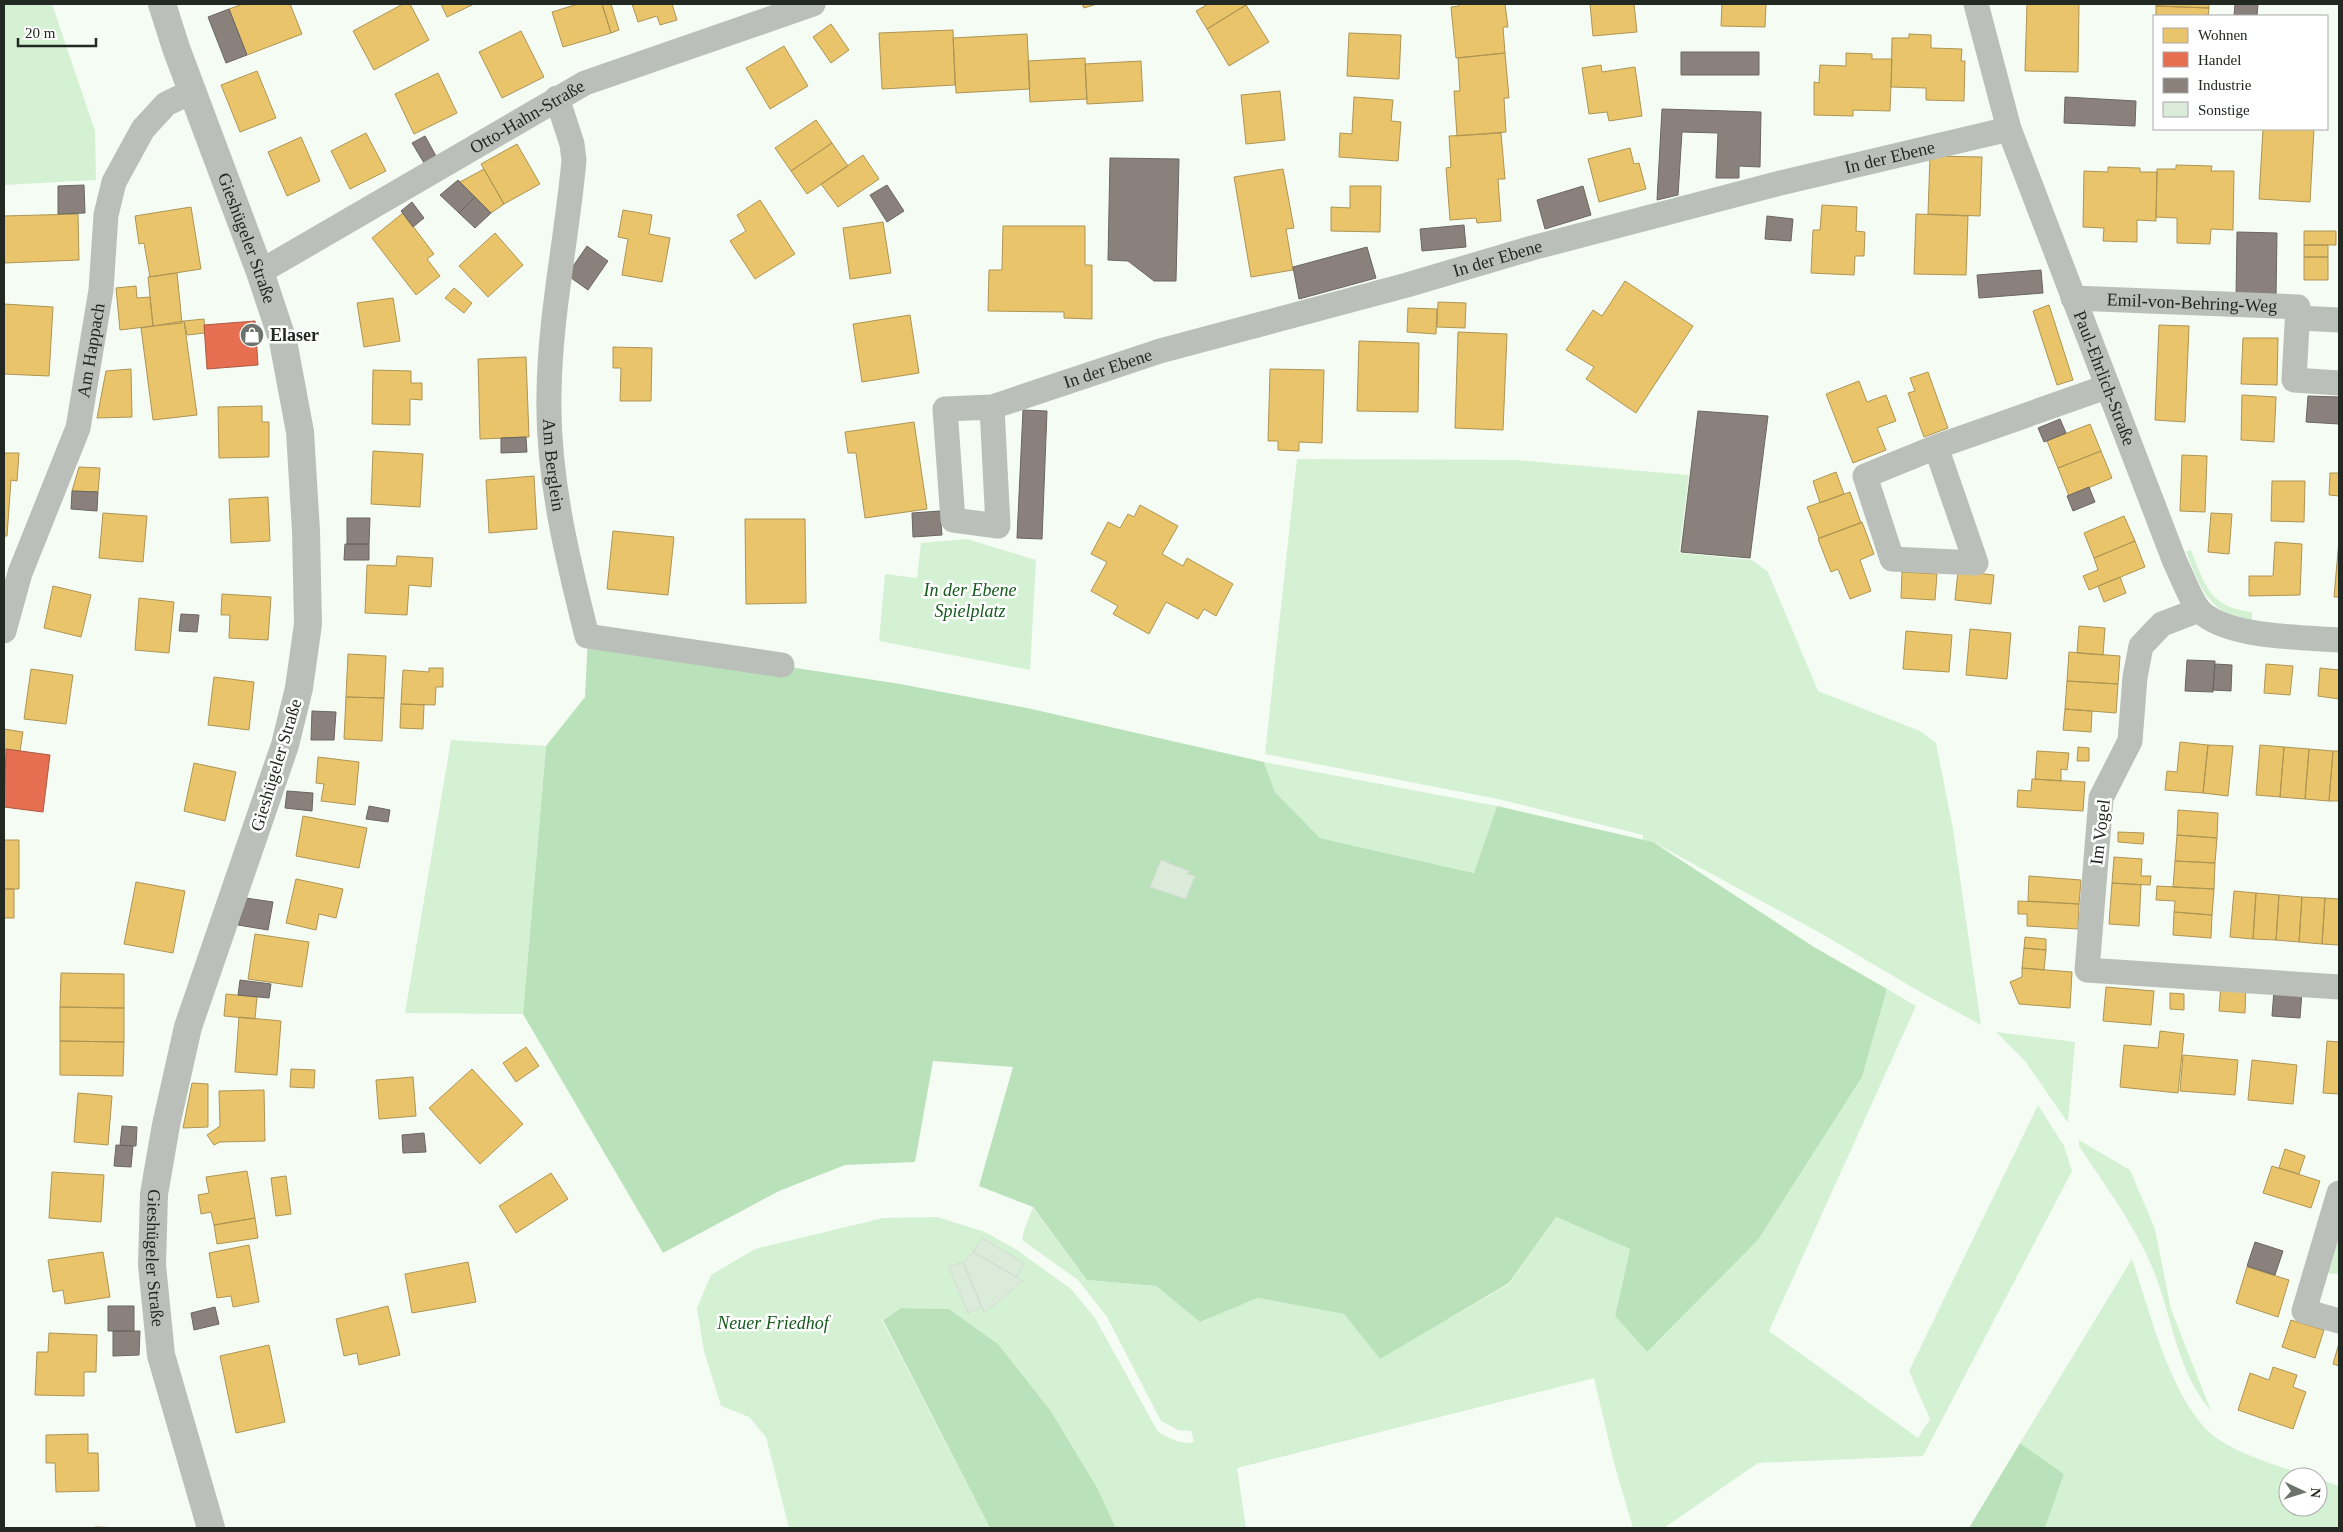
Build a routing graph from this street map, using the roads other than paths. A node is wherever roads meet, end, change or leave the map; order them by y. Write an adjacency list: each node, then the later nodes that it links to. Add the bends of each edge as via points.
1 (162, 4): 4 (street, Gieshügeler Straße)
2 (813, 4): 5 (street, Otto-Hahn-Straße, via 585,83)
3 (1976, 4): 6 (street, Paul-Ehrlich-Straße)
4 (193, 92): 7 (street, Gieshügeler Straße); 16 (street, Am Happach, via 166,104 143,129 114,182 106,215 101,290 78,428 20,573)
5 (557, 98): 7 (street, Otto-Hahn-Straße); 18 (street, Am Berglein, via 574,160 551,350 551,446 560,513 587,636)
6 (2009, 129): 8 (street, Paul-Ehrlich-Straße); 13 (street, In der Ebene, via 1780,183 1532,248 1160,351)
7 (260, 272): 22 (street, Gieshügeler Straße, via 283,342 300,432 308,624 299,688 285,745 188,1027 154,1194 152,1265 161,1355)
8 (2073, 298): 9 (street, Emil-von-Behring-Weg, via 2298,307); 12 (street, Paul-Ehrlich-Straße)
9 (2298, 318): 10 (street, Emil-von-Behring-Weg); 11 (street, Emil-von-Behring-Weg, via 2294,380)
10 (2339, 320)
11 (2339, 383)
12 (2106, 387): 14 (street); 15 (street, Paul-Ehrlich-Straße, via 2175,562)
13 (992, 406): 13 (street, In der Ebene, via 998,526 953,520 944,409)
14 (1936, 447): 14 (street, via 1865,476 1892,559 1976,563)
15 (2199, 610): 17 (street, via 2225,626 2262,634); 19 (street, Im Vogel, via 2162,624 2140,646 2130,741 2101,798 2087,970)
16 (4, 631)
17 (2339, 640)
18 (782, 665)
19 (2339, 987)
20 (2339, 1193): 21 (street, via 2304,1311)
21 (2339, 1321)
22 (211, 1528)

